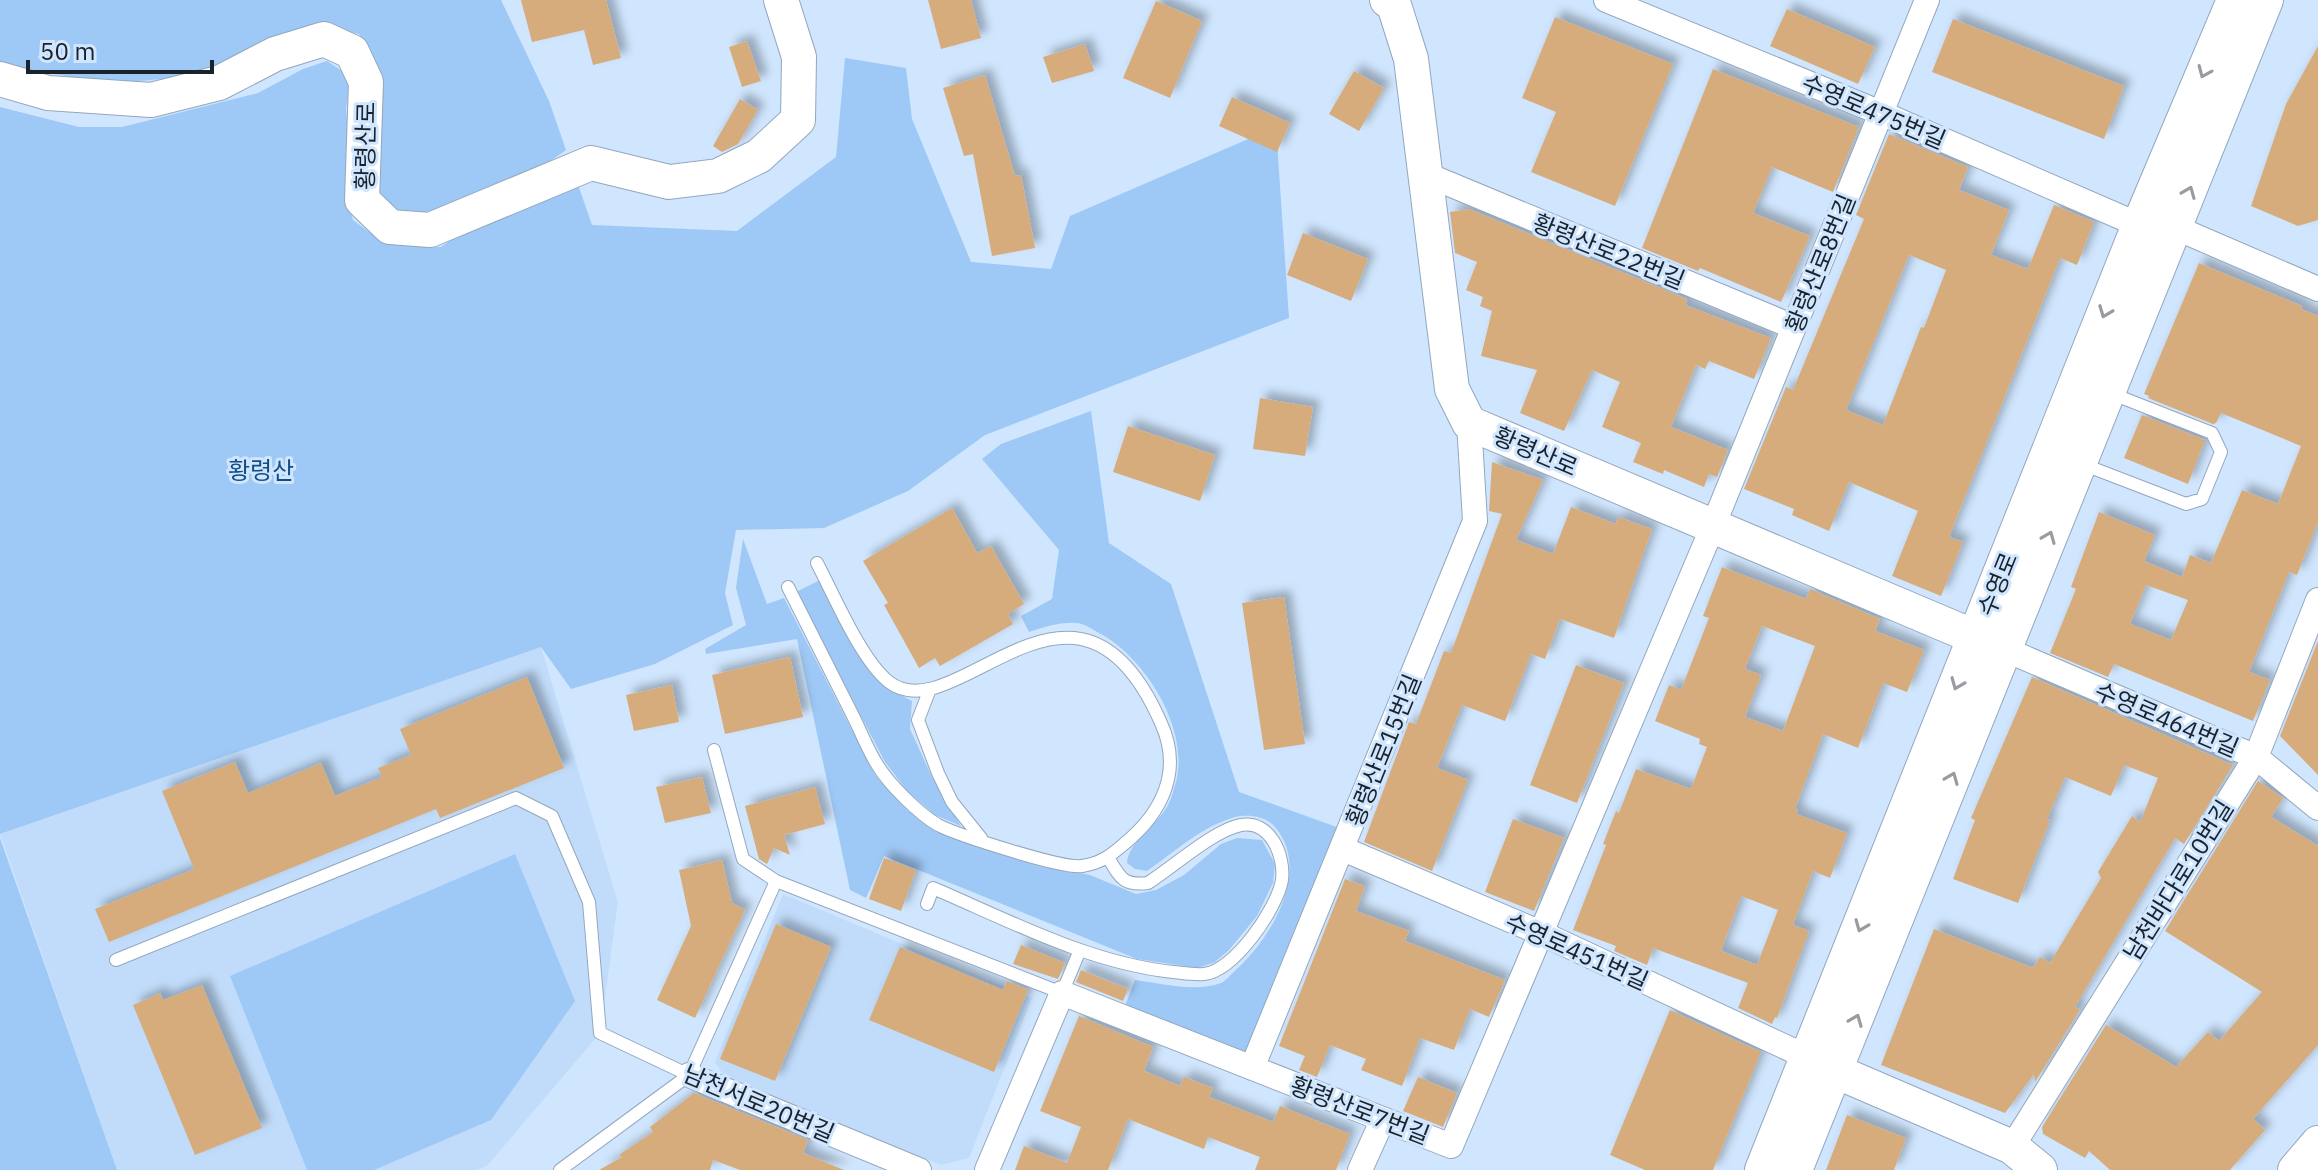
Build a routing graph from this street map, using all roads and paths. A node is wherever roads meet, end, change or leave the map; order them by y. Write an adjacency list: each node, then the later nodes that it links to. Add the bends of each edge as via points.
1 (781, 0): 7 (street, 황령산로, via 799,57 798,120 759,156 718,176 669,182 591,163 430,230 390,227 362,200 366,82 352,52 324,39 275,54 219,83 151,100 48,93)
2 (1387, 0): 9 (street, 황령산로, via 1394,5 1411,59)
3 (1606, 0): 8 (street, 수영로475번길)
4 (1927, 0): 8 (street, 황령산로8번길)
5 (2234, 0): 10 (street, 수영로, one-way to 10)
6 (2266, 0): 11 (street, 수영로, one-way to 6)
7 (0, 79)
8 (1881, 113): 10 (street, 수영로475번길); 13 (street, 황령산로8번길)
9 (1425, 174): 13 (street, 황령산로22번길); 15 (street, 황령산로, via 1452,389)
10 (2139, 225): 21 (street, 수영로, one-way to 21)
11 (2174, 227): 12 (street); 14 (street, 수영로)
12 (2318, 289)
13 (1794, 327): 17 (street, 황령산로8번길)
14 (2108, 392): 16 (street, 수영로); 16 (lane, via 2212,433 2221,452 2202,499 2186,504)
15 (1469, 423): 17 (street, 황령산로); 27 (street, 황령산로15번길, via 1475,521)
16 (2079, 463): 21 (street, 수영로, one-way to 16)
17 (1713, 526): 21 (street, 황령산로); 31 (street, 황령산로7번길)
18 (817, 563): 22 (lane, via 861,648 889,682 912,693)
19 (788, 587): 26 (lane, via 878,767 937,824)
20 (2318, 600): 24 (street, 남천바다로10번길)
21 (1990, 643): 24 (street, 수영로464번길); 35 (street, 수영로)
22 (930, 689): 26 (lane, via 918,720 952,802); 28 (lane, via 1013,649 1046,640 1079,638 1102,645 1129,670 1163,726 1170,751 1168,779 1159,807)
23 (714, 750): 29 (lane, 황령산로7번길, via 743,859)
24 (2256, 757): 25 (street, 수영로464번길); 40 (street, 남천바다로10번길)
25 (2318, 808)
26 (983, 840): 28 (lane, via 1079,867)
27 (1343, 849): 31 (street, 수영로451번길); 36 (street, 황령산로15번길)
28 (1109, 859): 32 (lane, via 1120,878 1148,883 1212,838 1241,825 1259,826 1272,837 1282,879 1250,941 1215,972 1150,969)
29 (776, 881): 34 (lane, 황령산로7번길); 37 (lane)
30 (927, 904): 32 (lane, via 933,888)
31 (1541, 933): 35 (street, 수영로451번길); 38 (street, 황령산로7번길, via 1451,1146)
32 (1080, 950): 34 (lane)
33 (116, 960): 37 (lane, 남천서로20번길, via 516,798 552,816 589,902 600,1033)
34 (1062, 993): 36 (street, 황령산로7번길); 43 (street)
35 (1822, 1065): 40 (street); 45 (street, 수영로); 46 (street, 수영로)
36 (1252, 1068): 38 (street, 황령산로7번길)
37 (689, 1075): 41 (lane); 42 (street, 남천서로20번길)
38 (1383, 1119): 44 (street)
39 (2318, 1143): 48 (street)
40 (2012, 1147): 47 (street)
41 (560, 1170)
42 (919, 1170)
43 (987, 1170)
44 (1360, 1170)
45 (1762, 1170)
46 (1795, 1170)
47 (2040, 1170)
48 (2295, 1170)

